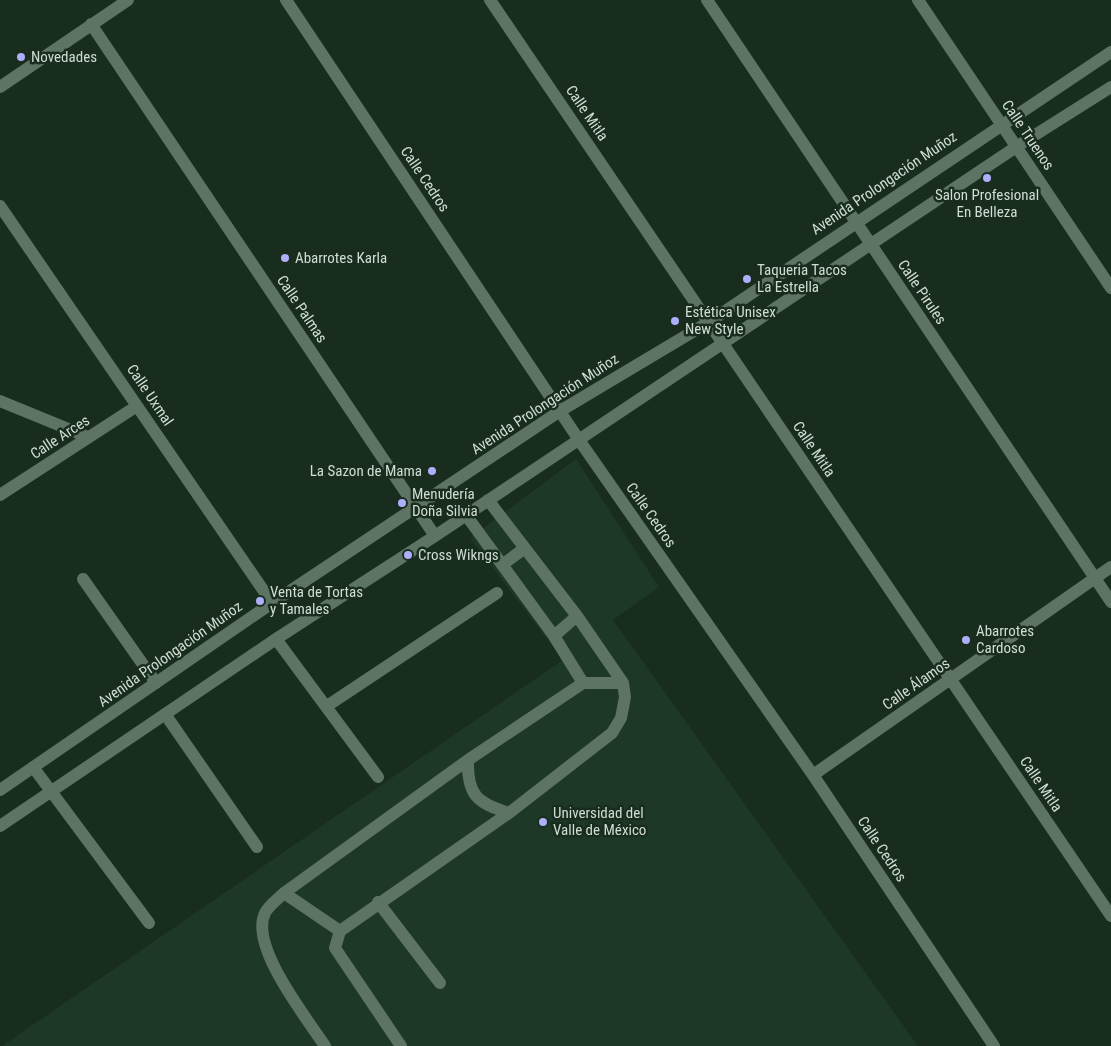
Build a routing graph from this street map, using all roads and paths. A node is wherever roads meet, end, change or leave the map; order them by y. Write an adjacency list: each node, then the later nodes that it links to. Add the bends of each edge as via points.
1 (128, 0): 6 (street)
2 (286, 0): 20 (street, Calle Cedros)
3 (490, 0): 16 (street, Calle Mitla)
4 (707, 0): 13 (street, Calle Pirules)
5 (918, 0): 10 (street, Calle Truenos)
6 (91, 24): 8 (street); 25 (street, Calle Palmas)
7 (1111, 52): 10 (street, Avenida Prolongación Muñoz)
8 (0, 87)
9 (1111, 87): 11 (street)
10 (1001, 124): 11 (street, Calle Truenos); 13 (street, Avenida Prolongación Muñoz)
11 (1016, 146): 14 (street); 15 (street, Calle Truenos)
12 (0, 206): 19 (street, Calle Uxmal)
13 (856, 221): 14 (street, Calle Pirules); 16 (street, Avenida Prolongación Muñoz)
14 (870, 244): 17 (street); 31 (street, Calle Pirules)
15 (1111, 288)
16 (709, 322): 17 (street, Calle Mitla); 20 (street, Avenida Prolongación Muñoz)
17 (722, 343): 22 (street); 39 (street, Calle Mitla)
18 (0, 401): 21 (street)
19 (137, 406): 21 (street, Calle Arces); 35 (street, Calle Uxmal)
20 (560, 411): 22 (street, Calle Cedros); 25 (street, Avenida Prolongación Muñoz)
21 (88, 437): 23 (street, Calle Arces)
22 (579, 440): 24 (street); 47 (street, Calle Cedros)
23 (0, 495)
24 (488, 500): 26 (street); 28 (street)
25 (416, 508): 27 (street, Calle Palmas); 35 (street, Avenida Prolongación Muñoz)
26 (466, 516): 27 (street); 29 (street)
27 (436, 536): 38 (street)
28 (525, 548): 29 (street); 36 (street)
29 (502, 565): 37 (street)
30 (1111, 567): 31 (street, Calle Álamos)
31 (1095, 578): 34 (street, Calle Pirules); 39 (street, Calle Álamos)
32 (83, 579): 41 (street)
33 (497, 593): 43 (street)
34 (1111, 602)
35 (272, 603): 41 (street, Avenida Prolongación Muñoz)
36 (577, 616): 37 (street); 42 (street)
37 (554, 636): 40 (street)
38 (276, 639): 43 (street); 44 (street)
39 (950, 680): 47 (street, Calle Álamos); 56 (street, Calle Mitla)
40 (583, 682): 42 (street); 45 (street)
41 (156, 683): 46 (street, Avenida Prolongación Muñoz)
42 (623, 683): 51 (street, via 625,697 621,718 612,733)
43 (327, 706): 48 (street)
44 (166, 714): 50 (street); 53 (street)
45 (468, 760): 51 (street, via 468,780 476,797 487,806); 54 (street)
46 (33, 767): 49 (street, Avenida Prolongación Muñoz); 50 (street)
47 (813, 776): 62 (street, Calle Cedros)
48 (378, 777)
49 (0, 790)
50 (51, 791): 52 (street); 57 (street)
51 (509, 813): 55 (street)
52 (0, 826)
53 (258, 847)
54 (284, 893): 58 (street); 60 (street, via 265,912 261,933 269,958)
55 (378, 902): 58 (street); 59 (street)
56 (1111, 916)
57 (149, 923)
58 (340, 931): 61 (street, via 335,948)
59 (440, 983)
60 (325, 1046)
61 (400, 1046)
62 (994, 1046)

